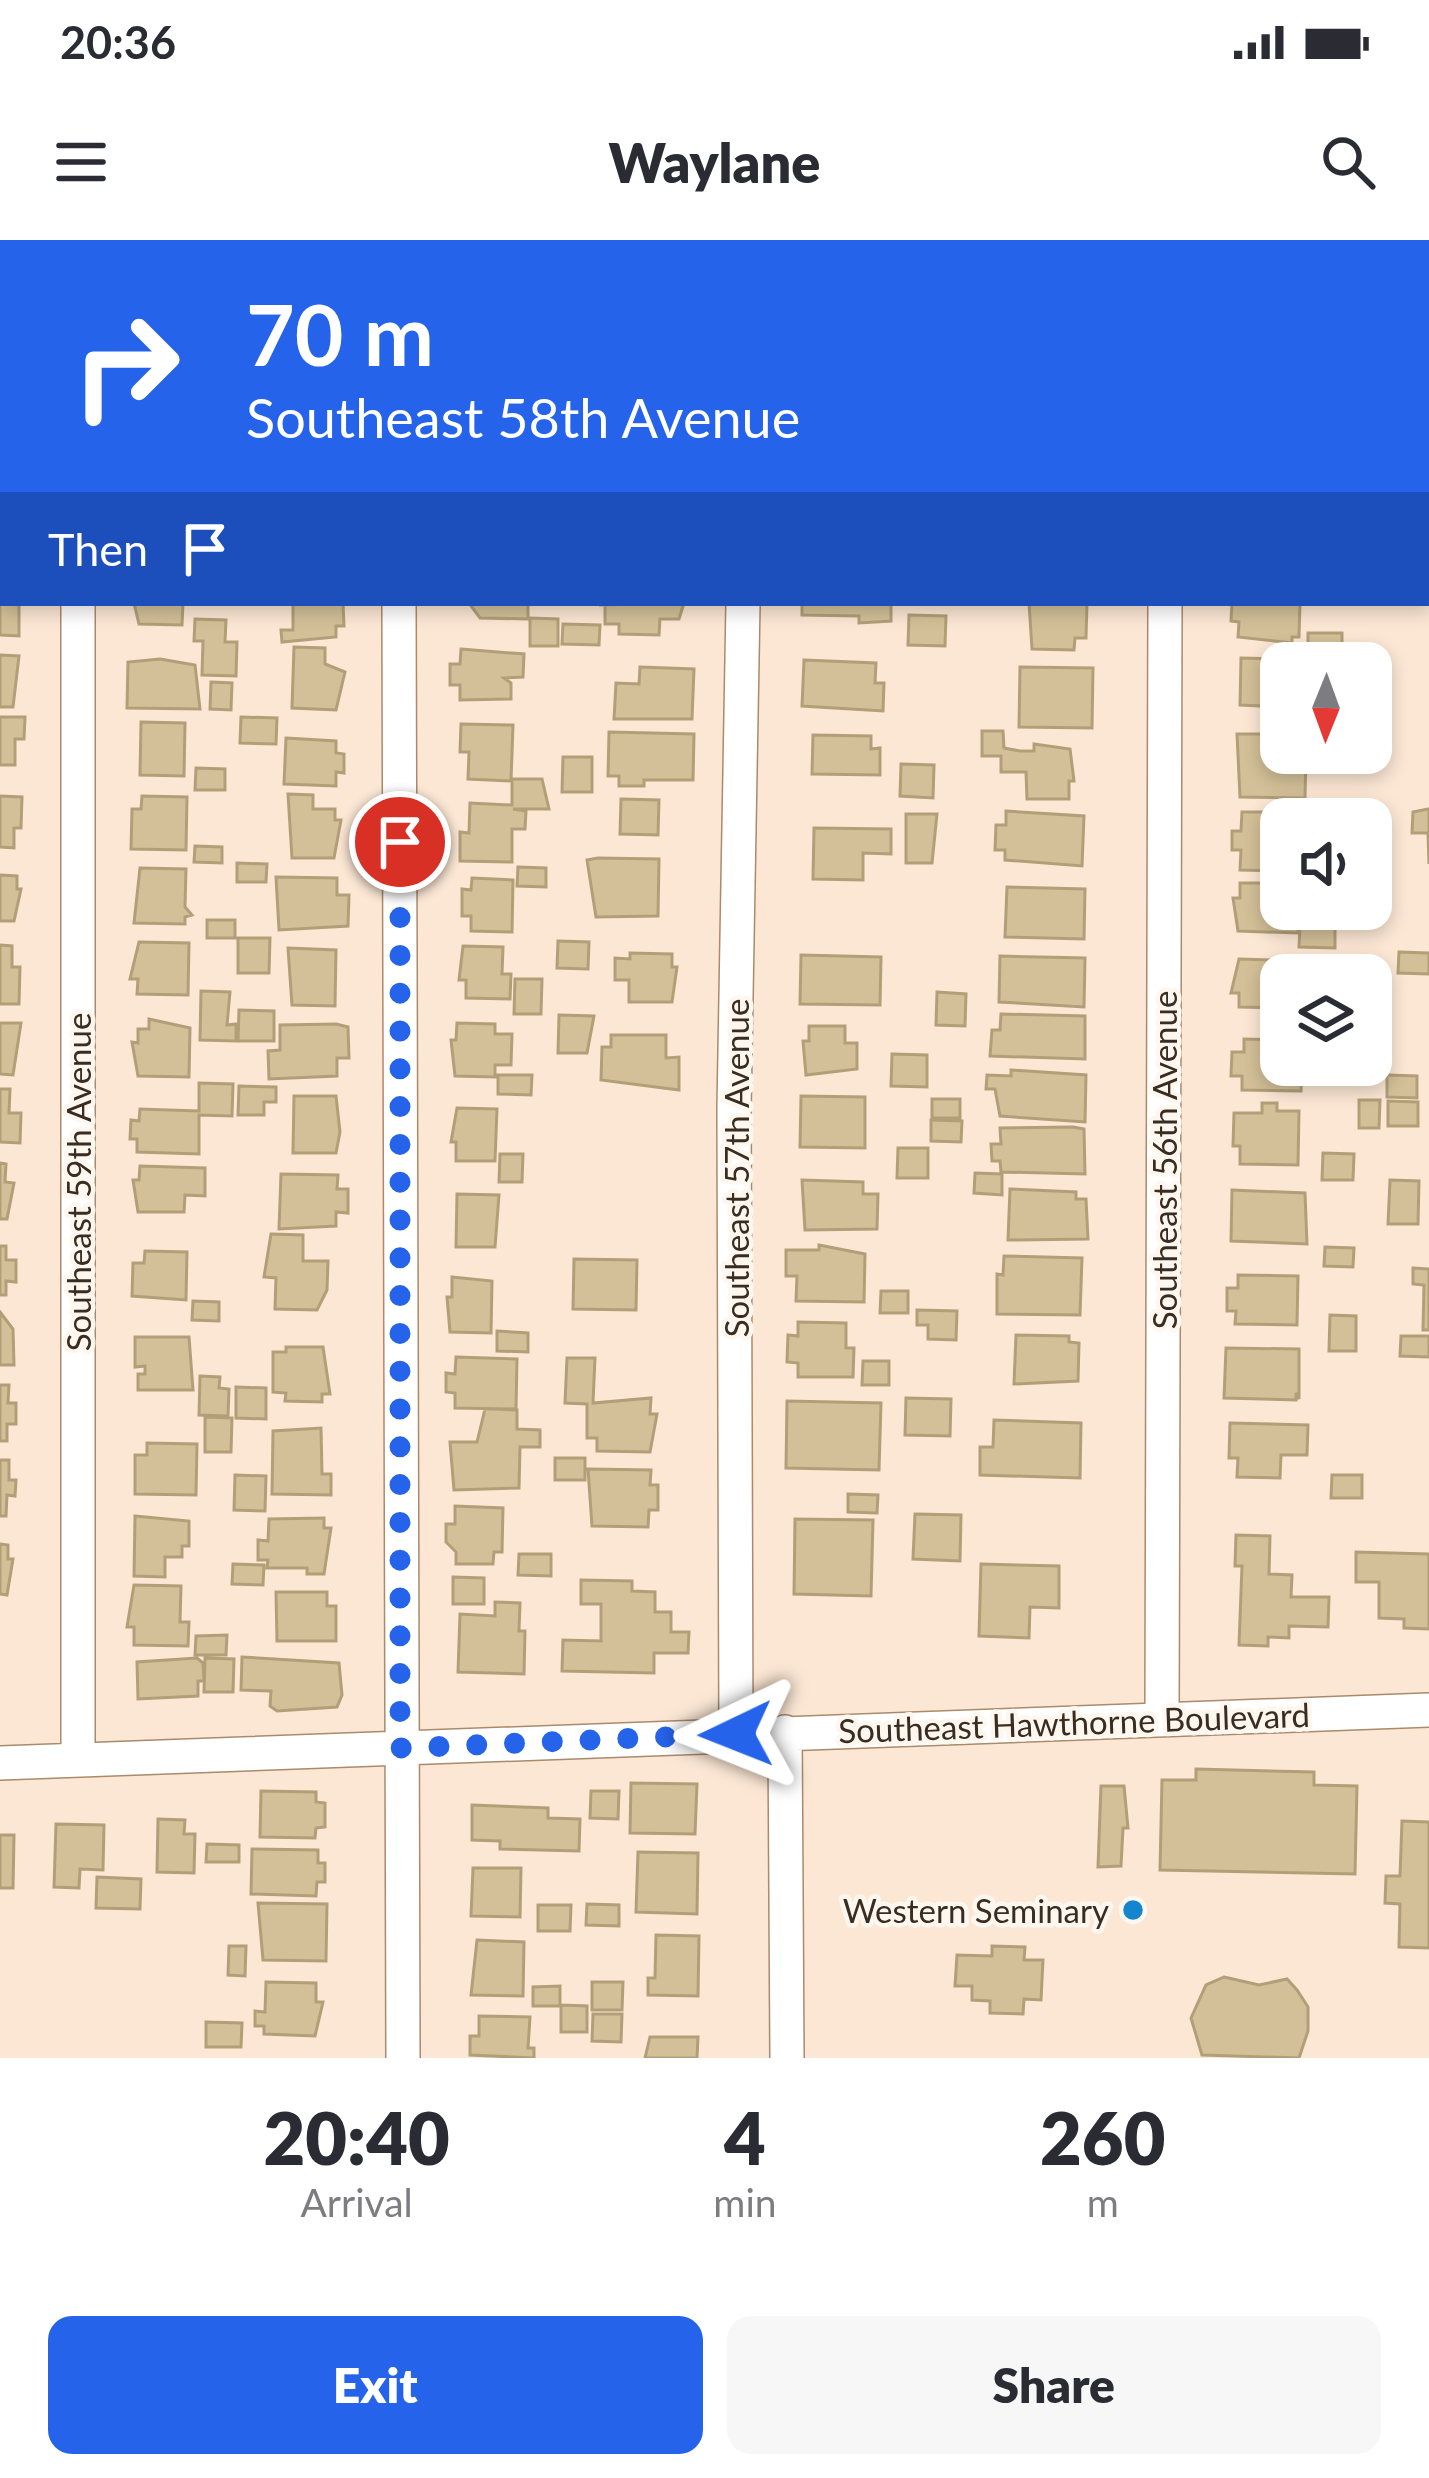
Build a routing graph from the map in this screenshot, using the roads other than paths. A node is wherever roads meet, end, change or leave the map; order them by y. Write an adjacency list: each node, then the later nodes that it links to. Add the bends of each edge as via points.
1 (78, 606): 10 (street, Southeast 59th Avenue)
2 (399, 606): 9 (street)
3 (743, 606): 8 (street, Southeast 57th Avenue)
4 (1165, 606): 6 (street, Southeast 56th Avenue)
5 (1429, 1710): 6 (street, Southeast Hawthorne Boulevard)
6 (1162, 1717): 7 (street, Southeast Hawthorne Boulevard)
7 (785, 1732): 8 (street, Southeast Hawthorne Boulevard); 13 (street)
8 (736, 1734): 9 (street, Southeast Hawthorne Boulevard)
9 (400, 1748): 10 (street, Southeast Hawthorne Boulevard); 12 (street)
10 (78, 1760): 11 (street, Southeast Hawthorne Boulevard)
11 (0, 1763)
12 (403, 2058)
13 (787, 2058)

